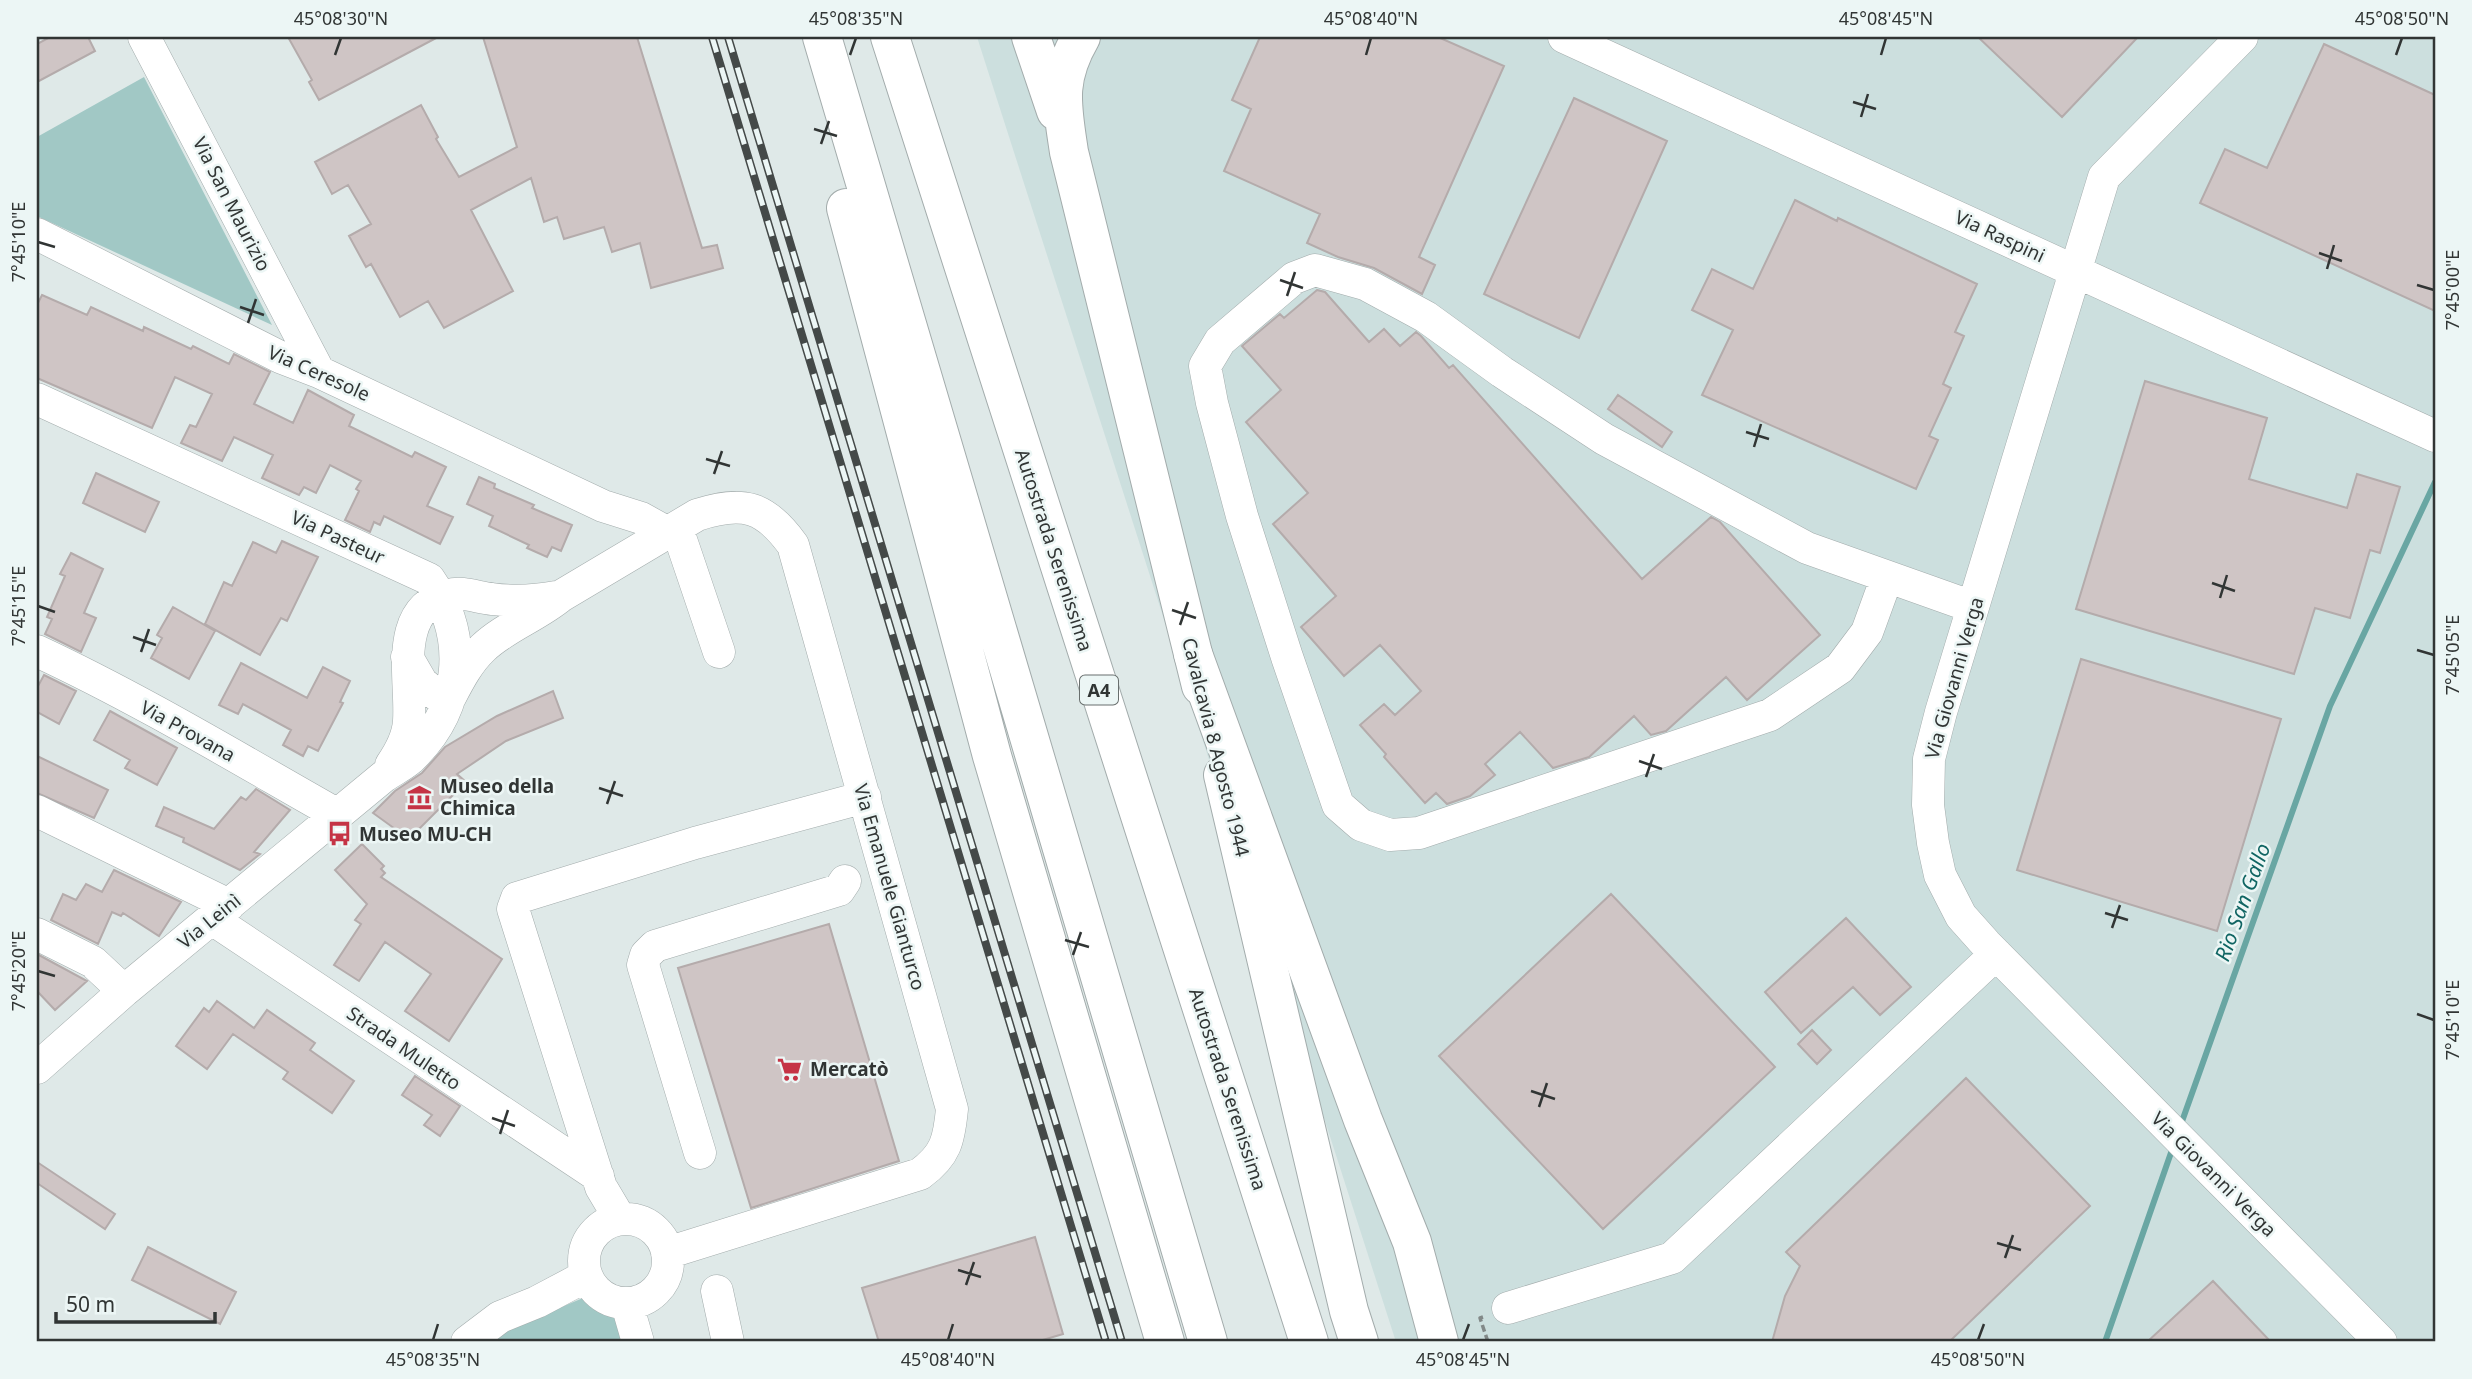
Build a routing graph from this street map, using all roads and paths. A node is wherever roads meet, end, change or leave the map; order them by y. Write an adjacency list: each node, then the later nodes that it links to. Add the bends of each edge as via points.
1 (144, 37): 12 (street, Via San Maurizio)
2 (801, 37): 49 (main road, via 992,756)
3 (822, 37): 50 (main road)
4 (890, 37): 51 (main road, Autostrada Serenissima / A4)
5 (1031, 37): 9 (main road, Cavalcavia 8 Agosto 1944)
6 (1081, 37): 9 (main road, Cavalcavia 8 Agosto 1944, via 1064,72 1062,111)
7 (1564, 37): 11 (street, Via Raspini)
8 (2242, 37): 11 (street, Via Giovanni Verga, via 2104,177)
9 (1069, 152): 24 (main road, Cavalcavia 8 Agosto 1944)
10 (37, 234): 12 (street, Via Ceresole)
11 (2075, 271): 14 (street, Via Raspini); 21 (street, Via Giovanni Verga)
12 (319, 372): 15 (street, Via Ceresole)
13 (37, 400): 20 (street, Via Pasteur, via 429,579)
14 (2435, 436)
15 (603, 506): 16 (street, Via Ceresole); 17 (street, via 618,528)
16 (672, 531): 17 (street, Via Emanuele Gianturco); 23 (street); 28 (street, Via Emanuele Gianturco, via 721,507 760,511 779,525 793,545)
17 (608, 568): 19 (street)
18 (1887, 577): 18 (street, via 1807,548 1604,439 1426,317 1365,284 1315,270 1294,278 1220,341 1205,366 1242,516 1338,805 1360,825 1390,835 1419,833 1770,715 1840,668 1867,632); 21 (street)
19 (561, 596): 20 (street, via 533,602 453,593); 26 (street, via 481,650)
20 (442, 597): 25 (street, via 416,620); 26 (street, Via Pasteur, via 456,657)
21 (1973, 607): 34 (street, Via Giovanni Verga, via 1929,759 1927,805 1940,875 1961,916)
22 (37, 651): 30 (street, Via Provana)
23 (719, 652)
24 (1193, 654): 45 (main road, Cavalcavia 8 Agosto 1944); 52 (main road, via 1412,1242)
25 (407, 657): 26 (street, via 422,684); 27 (street, via 406,739)
26 (447, 704): 27 (street, Via Pasteur, via 419,749)
27 (383, 777): 30 (street, Via Leinì)
28 (865, 797): 38 (street, via 517,898 513,909); 40 (street, Via Emanuele Gianturco, via 952,1108 949,1139 937,1162 920,1174)
29 (37, 811): 32 (street, Strada Muletto)
30 (338, 815): 32 (street, Via Leinì)
31 (845, 881): 37 (street, via 839,890 655,946 646,955 643,965)
32 (220, 912): 35 (street, Via Leinì); 38 (street, Strada Muletto)
33 (37, 934): 35 (street, via 93,962)
34 (1996, 954): 44 (street, via 1672,1258); 53 (street, Via Giovanni Verga)
35 (124, 991): 36 (street, Via Leinì)
36 (37, 1068)
37 (700, 1153)
38 (599, 1181): 39 (street)
39 (610, 1224): 40 (street, via 645,1223 663,1241); 41 (street, via 591,1238 585,1250)
40 (667, 1253): 43 (street, via 668,1265 659,1288)
41 (586, 1276): 43 (street, via 602,1296); 46 (street, via 500,1317)
42 (717, 1291): 48 (street)
43 (627, 1304): 47 (street)
44 (1508, 1308)
45 (1354, 1327)
46 (467, 1342)
47 (638, 1342)
48 (728, 1342)
49 (1166, 1342)
50 (1208, 1342)
51 (1309, 1342)
52 (1439, 1342)
53 (2381, 1342)

